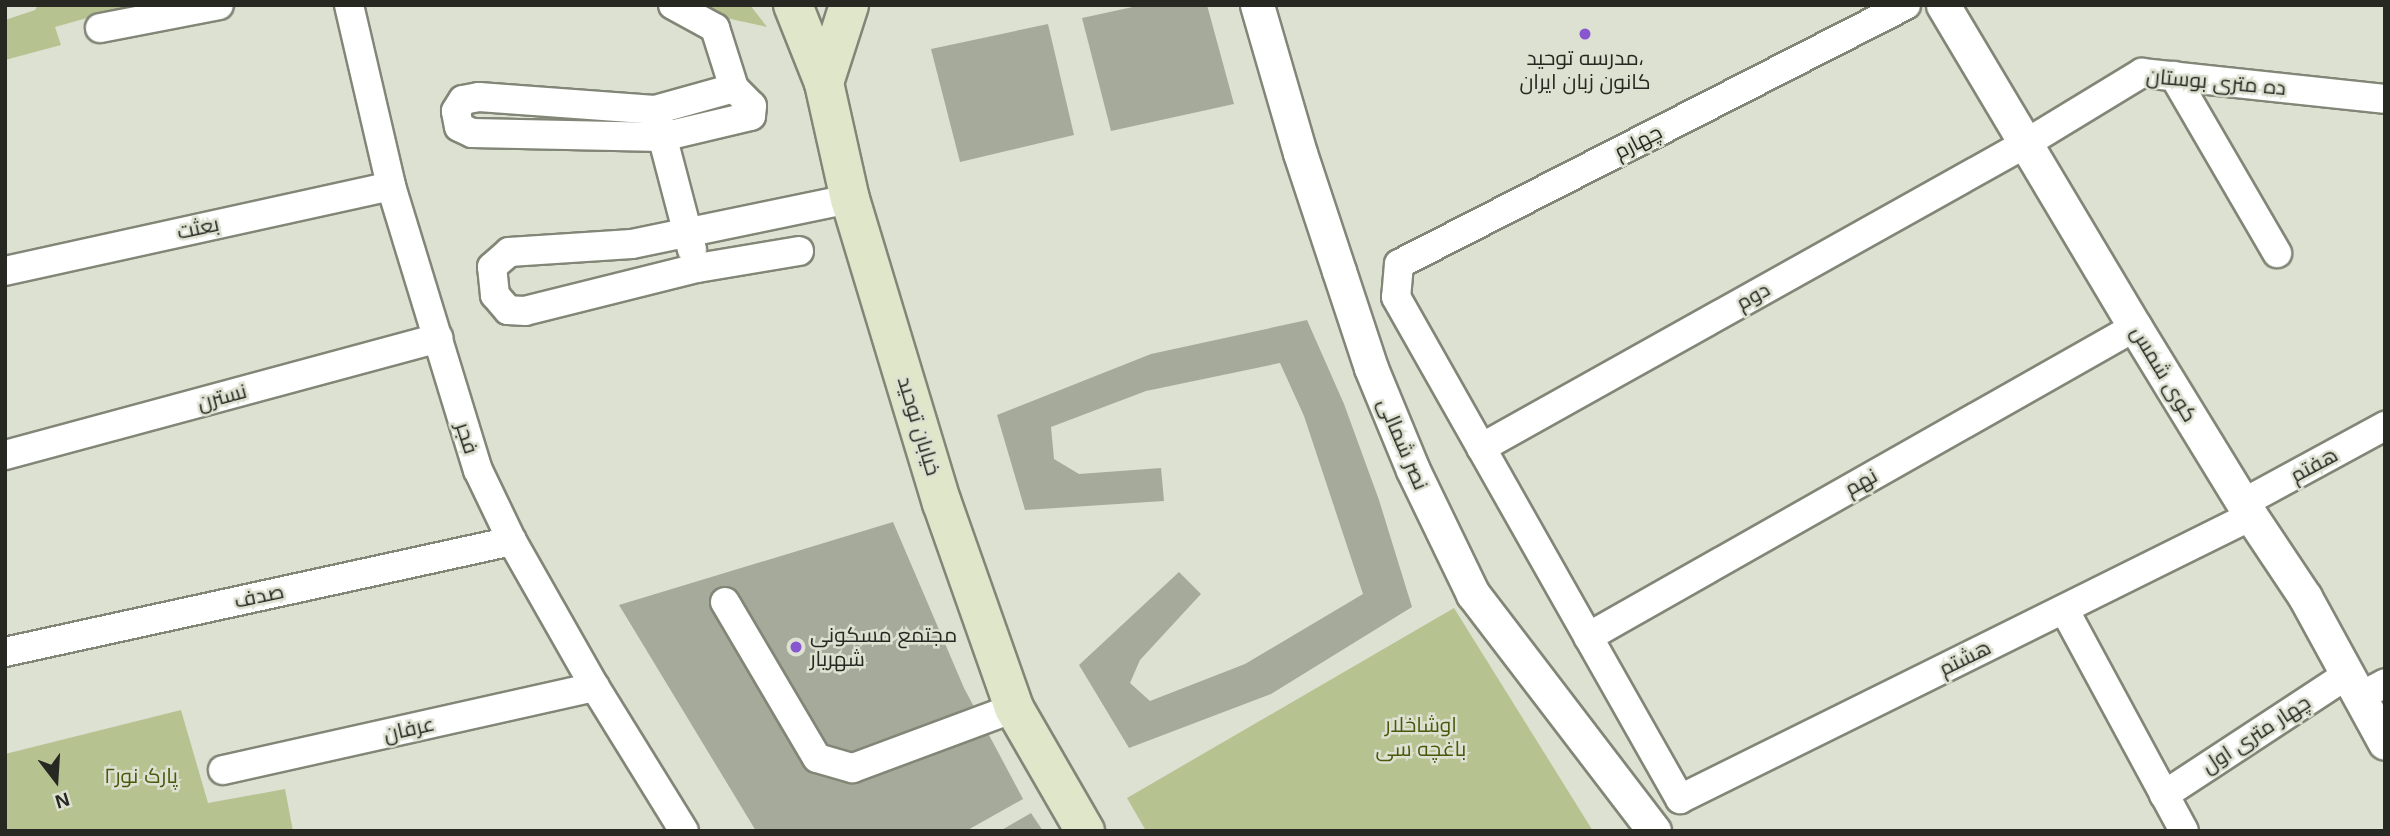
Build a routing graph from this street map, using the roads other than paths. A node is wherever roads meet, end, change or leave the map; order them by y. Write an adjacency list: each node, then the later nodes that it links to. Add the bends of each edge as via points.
1 (219, 5): 10 (street)
2 (349, 5): 16 (street, فجر)
3 (673, 5): 14 (street, via 715,28 734,88)
4 (793, 5): 12 (main road, خیابان توحید)
5 (813, 5): 12 (main road)
6 (849, 5): 12 (main road)
7 (1257, 5): 42 (street, نصر شمالی, via 1367,356 1425,495 1473,594)
8 (1906, 5): 26 (street, چهارم, via 1399,264 1396,297)
9 (1943, 5): 15 (street, کوی شمس)
10 (100, 28)
11 (2174, 76): 13 (street, ده متری بوستان); 15 (street, ده متری بوستان, via 2142,73); 20 (street)
12 (824, 83): 17 (main road, خیابان توحید)
13 (2385, 99)
14 (659, 124): 14 (street, via 472,133 459,127 456,111 463,100 479,97); 18 (street)
15 (2025, 144): 23 (street, کوی شمس); 26 (street, دوم)
16 (391, 186): 22 (street, بعثت); 24 (street, فجر)
17 (850, 199): 18 (street); 36 (main road, خیابان توحید, via 942,503)
18 (688, 233): 21 (street); 21 (street, via 632,244 509,252 492,267 495,295 508,310 525,311)
19 (799, 251): 21 (street)
20 (2277, 253)
21 (697, 268)
22 (5, 271)
23 (2135, 327): 28 (street, کوی شمس); 32 (street, نهم)
24 (438, 338): 27 (street, نسترن); 29 (street, فجر, via 478,470)
25 (2385, 426): 28 (street, هفتم)
26 (1481, 448): 32 (street)
27 (5, 455)
28 (2247, 510): 31 (street, هشتم); 34 (street, کوی شمس)
29 (512, 541): 33 (street, صدف); 35 (street, فجر)
30 (725, 602): 36 (street, via 817,758 853,768)
31 (2064, 609): 32 (street, هشتم, via 1680,799); 39 (street)
32 (1588, 636)
33 (5, 652)
34 (2364, 684): 37 (street, کوی شمس); 39 (street, چهار متری اول)
35 (595, 687): 38 (street, عرفان); 40 (street, فجر)
36 (1014, 708): 41 (main road, خیابان توحید)
37 (2385, 743)
38 (223, 770)
39 (2164, 795): 43 (street)
40 (684, 831)
41 (1085, 831)
42 (1654, 831)
43 (2184, 831)

